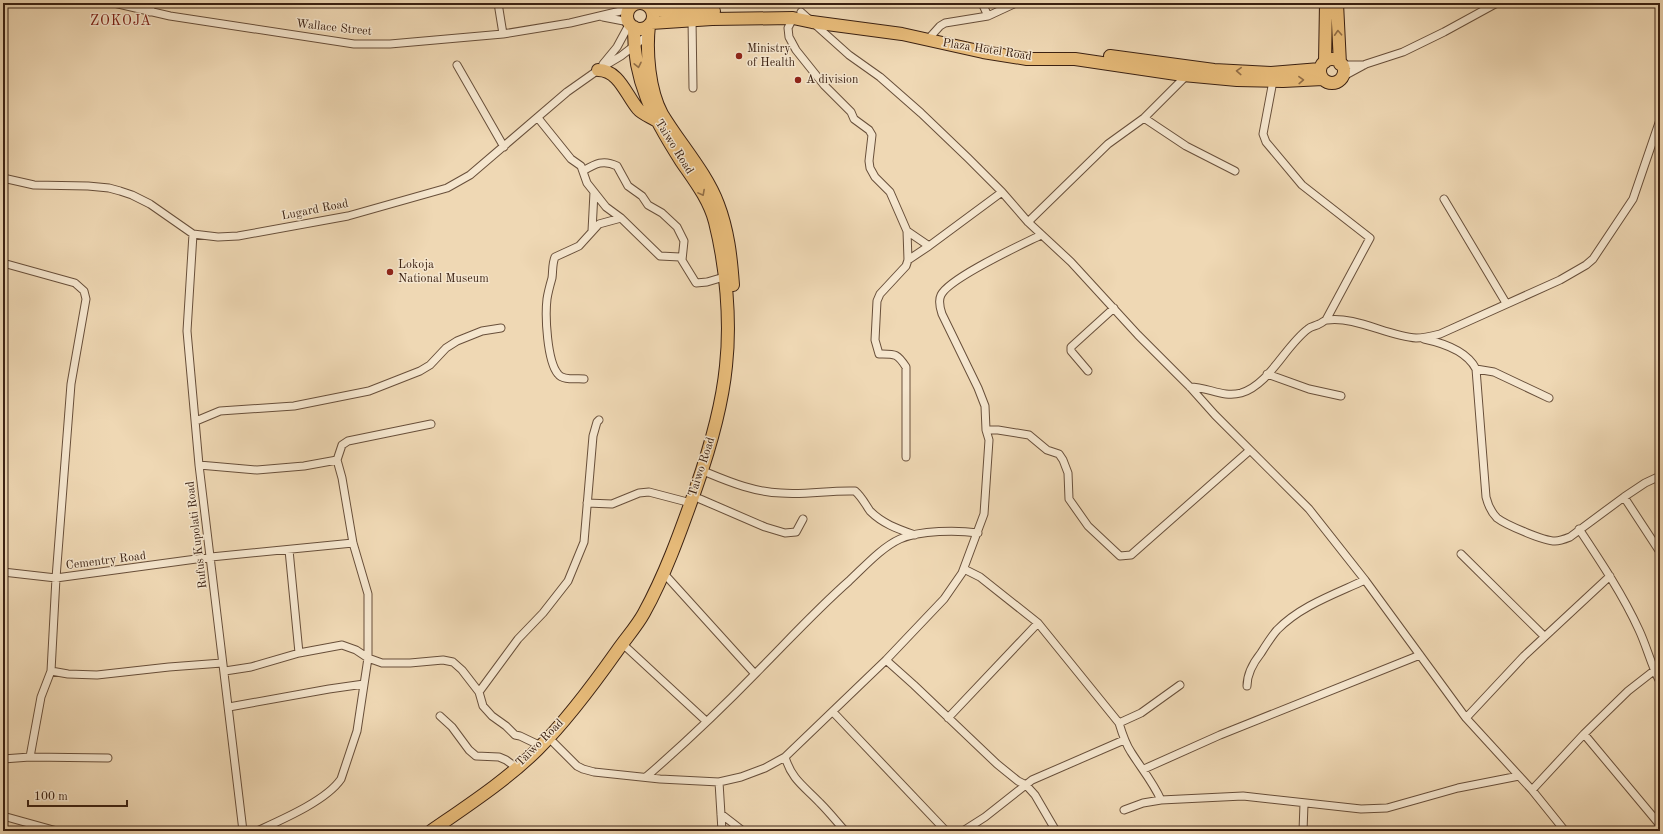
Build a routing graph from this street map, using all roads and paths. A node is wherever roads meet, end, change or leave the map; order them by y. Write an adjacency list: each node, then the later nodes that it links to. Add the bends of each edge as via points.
1 (114, 3): 12 (street, Wallace Street)
2 (152, 3): 12 (street)
3 (498, 3): 20 (street)
4 (982, 3): 15 (street)
5 (1016, 3): 15 (street)
6 (1326, 3): 27 (main road)
7 (1337, 3): 25 (main road, one-way to 7)
8 (1497, 3): 11 (street)
9 (630, 6): 10 (main road, via 641,3); 14 (street, Wallace Street); 18 (main road, via 628,16)
10 (648, 6): 13 (main road, Plaza Hotel Road); 19 (main road, via 653,16)
11 (1484, 7): 23 (street, via 1403,52)
12 (150, 12): 20 (street, Wallace Street, via 354,44 390,44)
13 (797, 15): 16 (main road, Plaza Hotel Road); 17 (main road, Plaza Hotel Road); 21 (main road, Plaza Hotel Road); 45 (street, via 788,28 789,37 796,50 824,85 851,112 854,119 869,130 872,135 870,168 874,177 890,192)
14 (601, 16): 18 (street); 20 (street, Wallace Street)
15 (988, 16): 21 (street, via 945,23)
16 (692, 20): 19 (main road, Plaza Hotel Road); 30 (street)
17 (812, 22): 28 (main road, Plaza Hotel Road, via 902,34 1027,59 1075,59); 40 (street, via 921,113)
18 (631, 24): 19 (main road, via 640,29); 22 (main road, Taiwo Road); 26 (street)
19 (650, 28): 22 (street); 75 (main road, Taiwo Road, via 650,79 657,102 698,166 718,203 728,235 734,304 734,352 727,402)
20 (503, 34)
21 (931, 36): 27 (main road, Plaza Hotel Road, one-way to 21, via 1271,73 1214,70 1095,54 1030,51)
22 (633, 45): 26 (street, via 622,56); 34 (main road, Taiwo Road, one-way to 34, via 645,96)
23 (1366, 64): 25 (street); 25 (street)
24 (457, 65): 35 (street)
25 (1341, 68): 27 (main road, via 1333,60); 27 (main road, via 1338,81 1333,83 1328,82)
26 (600, 69): 31 (street, Lugard Road, via 567,92); 34 (main road, via 608,71 616,78 639,110)
27 (1323, 70): 29 (main road, Plaza Hotel Road, one-way to 27)
28 (1187, 75): 29 (main road, Plaza Hotel Road); 32 (street)
29 (1273, 81): 55 (street, via 1263,134 1266,142 1302,185 1370,238)
30 (693, 88)
31 (538, 118): 35 (street, Lugard Road); 36 (street)
32 (1144, 118): 37 (street, via 1186,146); 43 (street, via 1108,144)
33 (1660, 120): 53 (street, via 1633,199 1598,254 1586,265 1560,280)
34 (657, 121): 52 (main road, Taiwo Road, one-way to 52, via 701,191 713,217 720,244)
35 (504, 147): 46 (street, Lugard Road, via 459,182 415,198 348,216 238,236)
36 (583, 171): 39 (street, via 587,183); 49 (street, via 604,162 617,166 628,186 642,196 648,205 677,226 684,241)
37 (1235, 171)
38 (3, 178): 46 (street, Lugard Road, via 34,185 88,186 120,191 150,204)
39 (594, 192): 42 (street, via 606,207); 44 (street)
40 (1002, 192): 43 (street); 48 (street)
41 (1444, 200): 53 (street)
42 (621, 218): 44 (street, via 599,224); 49 (street, via 660,256 680,257)
43 (1028, 222): 47 (street)
44 (592, 231): 63 (street, via 579,246 555,257 547,300 550,356 558,374 563,378)
45 (907, 231): 48 (street); 50 (street)
46 (193, 234): 68 (street, Rufus Kupolati Road, via 187,331)
47 (1041, 235): 54 (street, via 1071,262); 70 (street, via 968,273 941,295 942,314 985,406)
48 (929, 246): 50 (street)
49 (682, 260): 52 (street, via 696,283)
50 (908, 260): 72 (street, via 906,266 880,294 877,301 874,340 879,354 898,355 906,367)
51 (3, 263): 92 (street, via 75,283 84,292 86,299 71,384)
52 (724, 277): 78 (main road, Taiwo Road, via 728,318 727,365 711,446)
53 (1506, 303): 57 (street)
54 (1114, 308): 61 (street, via 1072,347 1071,351); 64 (street)
55 (1326, 320): 58 (street, via 1347,321); 62 (street, via 1302,334)
56 (501, 328): 68 (street, via 482,331 457,341 420,371 369,391 294,406 220,411)
57 (1440, 334): 58 (street); 59 (street)
58 (1416, 338): 59 (street)
59 (1439, 342): 60 (street, via 1466,356)
60 (1476, 369): 66 (street, via 1494,372); 81 (street, via 1489,508 1498,519 1546,539 1562,540)
61 (1088, 371)
62 (1267, 374): 64 (street, via 1251,389 1240,393 1225,395 1201,387); 65 (street, via 1308,389)
63 (584, 379)
64 (1190, 387): 71 (street, via 1214,416)
65 (1341, 396)
66 (1549, 398)
67 (600, 420): 79 (street, via 593,436)
68 (196, 421): 74 (street, Rufus Kupolati Road)
69 (431, 424): 73 (street, via 348,441 342,445)
70 (986, 430): 71 (street, via 1029,435 1047,450 1059,454 1068,473 1069,499 1088,526 1120,556 1131,554); 82 (street, via 989,440 986,503)
71 (1249, 451): 94 (street, via 1309,509)
72 (906, 457)
73 (337, 460): 74 (street, via 257,470); 84 (street)
74 (199, 465): 88 (street, Rufus Kupolati Road)
75 (708, 474): 78 (main road, Taiwo Road); 83 (street, via 762,491 855,491 870,510 887,525)
76 (1660, 476): 77 (street)
77 (1624, 497): 81 (street); 86 (street)
78 (695, 501): 79 (street, via 649,492 639,493 612,504); 80 (street, via 785,533 796,532); 93 (main road, Taiwo Road); 122 (main road, Taiwo Road, via 643,614 601,674)
79 (587, 503): 111 (street, via 584,542 568,580 543,613 518,639)
80 (803, 519)
81 (1579, 530): 91 (street)
82 (978, 533): 83 (street, via 963,531); 89 (street)
83 (915, 535): 106 (street, via 890,544 821,605)
84 (353, 543): 85 (street, Cementry Road); 100 (street, via 368,594)
85 (289, 550): 88 (street, Cementry Road); 98 (street)
86 (1660, 552)
87 (1461, 554): 96 (street)
88 (211, 557): 92 (street, Cementry Road); 102 (street, Rufus Kupolati Road)
89 (964, 569): 95 (street, via 980,577); 101 (street, via 944,599)
90 (3, 572): 92 (street, Cementry Road)
91 (1610, 576): 96 (street); 103 (street)
92 (56, 578): 104 (street)
93 (668, 578): 97 (main road, Taiwo Road, via 646,620); 106 (street)
94 (1364, 580): 99 (street); 110 (street, via 1317,602 1289,619 1277,630 1252,667 1247,678)
95 (1038, 623): 115 (street); 118 (street)
96 (1544, 636): 116 (street)
97 (627, 648): 117 (street); 121 (main road, Taiwo Road, via 585,707)
98 (299, 654): 100 (street, via 342,645); 105 (street)
99 (1420, 655): 116 (street); 128 (street, via 1220,735)
100 (368, 658): 108 (street); 111 (street, via 382,663 443,660 453,662)
101 (886, 660): 113 (street); 115 (street)
102 (222, 663): 104 (street, via 90,676); 105 (street, Rufus Kupolati Road)
103 (1657, 668): 107 (street); 119 (street, via 1628,691)
104 (50, 671): 123 (street, via 41,696)
105 (225, 671): 112 (street, Rufus Kupolati Road)
106 (755, 674): 117 (street)
107 (1660, 682)
108 (364, 684): 112 (street); 142 (street, via 357,731 341,779 323,796)
109 (1180, 685): 118 (street, via 1141,713)
110 (1247, 686)
111 (479, 692): 122 (street, via 483,706 492,716 515,735)
112 (229, 707): 141 (street, Rufus Kupolati Road)
113 (833, 712): 124 (street); 148 (street)
114 (440, 716): 127 (street, via 476,756 499,757)
115 (948, 718): 132 (street, via 1009,775)
116 (1466, 718): 129 (street)
117 (706, 721): 130 (street)
118 (1118, 723): 120 (street)
119 (1584, 734): 133 (street); 139 (street)
120 (1124, 740): 128 (street); 132 (street, via 1051,770)
121 (554, 743): 130 (street, via 582,769); 144 (main road, Taiwo Road, via 528,766)
122 (541, 746): 127 (main road, Taiwo Road)
123 (30, 757): 125 (street); 126 (street)
124 (785, 757): 131 (street, via 741,778); 147 (street, via 797,781)
125 (108, 758)
126 (3, 759)
127 (517, 768): 143 (main road, Taiwo Road)
128 (1144, 769): 134 (street)
129 (1519, 776): 133 (street); 135 (street, via 1458,788 1387,808 1361,810)
130 (646, 777): 131 (street)
131 (719, 782): 137 (street)
132 (1026, 785): 149 (street); 150 (street, via 1035,795)
133 (1532, 790): 152 (street)
134 (1161, 800): 135 (street, via 1243,796); 136 (street)
135 (1304, 804): 151 (street)
136 (1124, 810)
137 (721, 814): 145 (street); 146 (street)
138 (3, 816): 140 (street)
139 (1660, 825)
140 (57, 831)
141 (243, 831)
142 (257, 831)
143 (431, 831)
144 (440, 831)
145 (722, 831)
146 (743, 831)
147 (845, 831)
148 (946, 831)
149 (963, 831)
150 (1056, 831)
151 (1303, 831)
152 (1565, 831)

